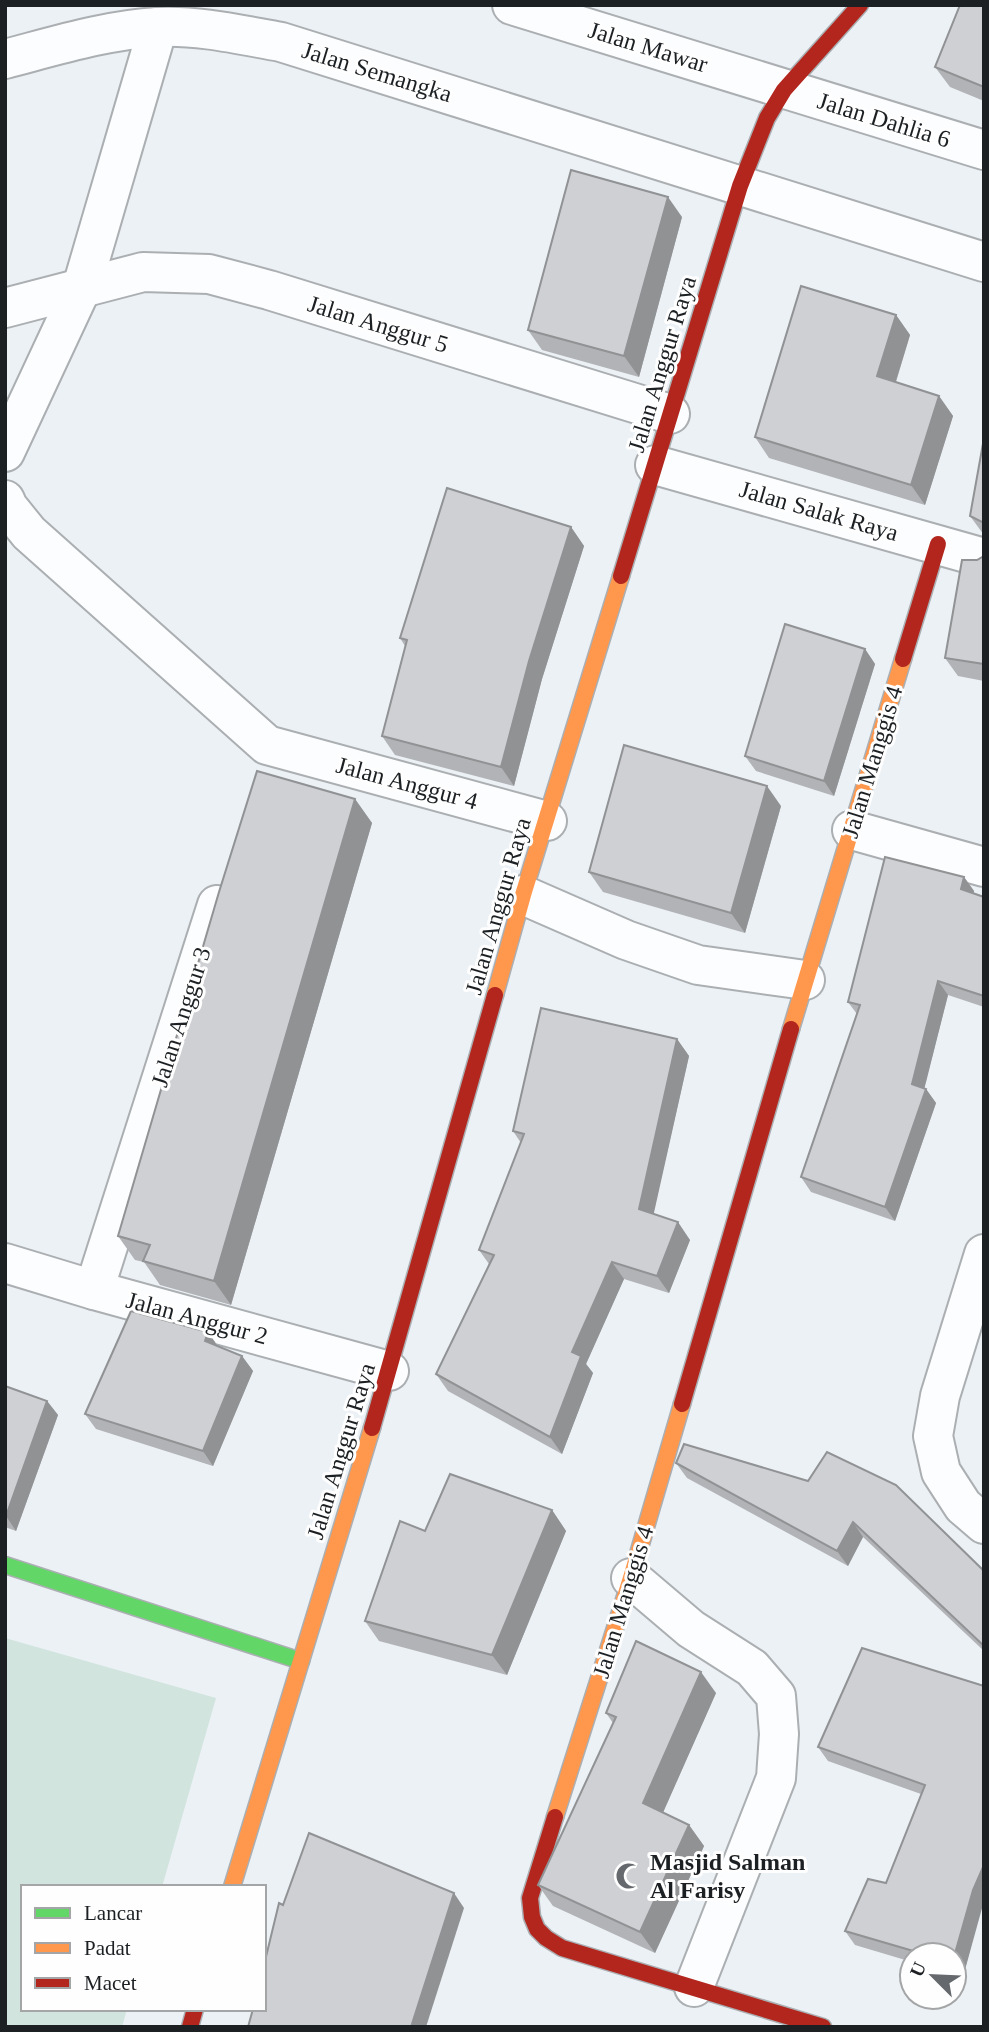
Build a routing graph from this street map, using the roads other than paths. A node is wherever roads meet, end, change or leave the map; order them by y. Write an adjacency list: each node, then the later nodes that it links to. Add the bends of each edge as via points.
1 (512, 5): 5 (street, Jalan Mawar)
2 (860, 5): 5 (street, Jalan Anggur Raya)
3 (158, 27): 4 (street, Jalan Semangka, via 92,36); 7 (street, Jalan Semangka, via 209,29 281,42); 9 (street)
4 (5, 59)
5 (775, 104): 6 (street, Jalan Dahlia 6); 7 (street, Jalan Anggur Raya)
6 (984, 150)
7 (743, 177): 8 (street, Jalan Semangka); 11 (street, Jalan Anggur Raya)
8 (984, 262)
9 (82, 287): 10 (street, Jalan Anggur 5); 11 (street, Jalan Anggur 5, via 143,272 209,274); 12 (street)
10 (5, 308)
11 (670, 414): 13 (street, Jalan Anggur Raya)
12 (5, 453)
13 (655, 465): 15 (street, Jalan Salak Raya); 17 (street, Jalan Anggur Raya)
14 (5, 500): 17 (street, Jalan Anggur 4, via 29,533 263,758)
15 (938, 544): 16 (street, Jalan Salak Raya); 18 (street, Jalan Manggis 4)
16 (984, 558)
17 (547, 821): 21 (street, Jalan Anggur Raya)
18 (852, 830): 19 (street); 22 (street, Jalan Manggis 4)
19 (984, 867)
20 (225, 878): 25 (street, Jalan Anggur 3)
21 (523, 895): 22 (street, via 626,940 698,965); 26 (street, Jalan Anggur Raya)
22 (806, 981): 29 (street, Jalan Manggis 4)
23 (984, 1254): 27 (street, via 940,1396 933,1436 941,1472)
24 (5, 1263): 25 (street, Jalan Anggur 2)
25 (94, 1290): 26 (street, Jalan Anggur 2)
26 (390, 1371): 30 (street, Jalan Anggur Raya)
27 (977, 1503)
28 (5, 1564): 30 (street)
29 (631, 1578): 32 (street, via 691,1629 752,1668 776,1696 776,1778); 32 (street, Jalan Manggis 4, via 530,1898 533,1922 541,1935 562,1948)
30 (301, 1661): 31 (street, Jalan Anggur Raya)
31 (233, 1885)
32 (694, 1987): 33 (street, Jalan Manggis 4)
33 (823, 2027)

